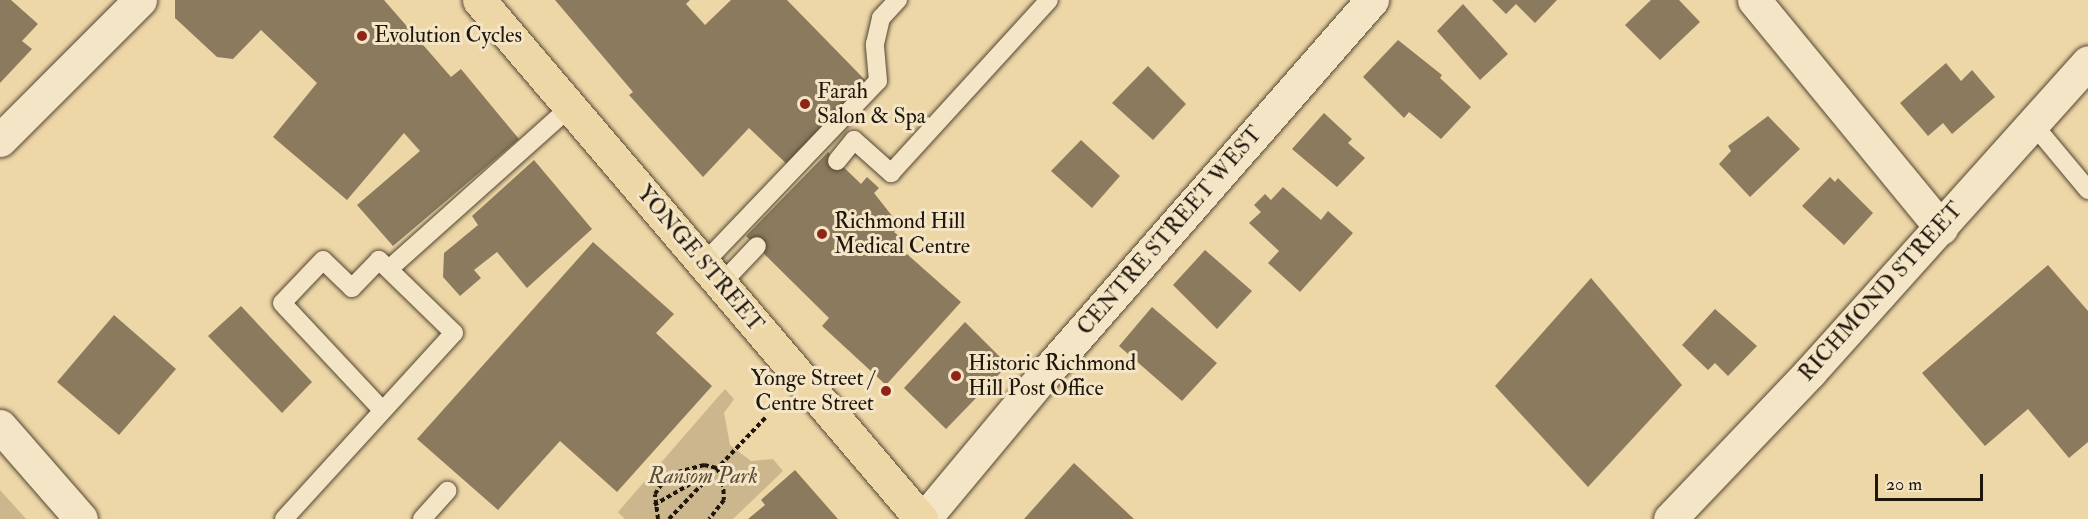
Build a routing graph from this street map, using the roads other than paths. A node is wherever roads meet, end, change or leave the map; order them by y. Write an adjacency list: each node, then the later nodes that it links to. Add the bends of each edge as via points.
1 (140, 0): 10 (street)
2 (479, 0): 8 (main road, YONGE STREET)
3 (898, 0): 16 (lane, via 881,18 874,44 878,81)
4 (1049, 0): 11 (lane, via 891,173 854,140)
5 (1372, 0): 23 (street, CENTRE STREET WEST)
6 (1754, 0): 13 (street)
7 (2088, 62): 9 (street, RICHMOND STREET)
8 (570, 106): 15 (lane); 16 (main road, YONGE STREET)
9 (2033, 124): 12 (lane); 13 (street, RICHMOND STREET)
10 (0, 140)
11 (837, 161)
12 (2088, 190)
13 (1941, 228): 24 (street, RICHMOND STREET)
14 (757, 246): 16 (lane)
15 (389, 269): 17 (lane, via 454,333); 17 (lane, via 379,260 352,288 323,260 282,303)
16 (712, 274): 23 (main road, YONGE STREET)
17 (382, 410): 21 (lane)
18 (0, 426): 20 (street)
19 (447, 491): 22 (lane)
20 (81, 519)
21 (284, 519)
22 (422, 519)
23 (923, 519)
24 (1670, 519)

